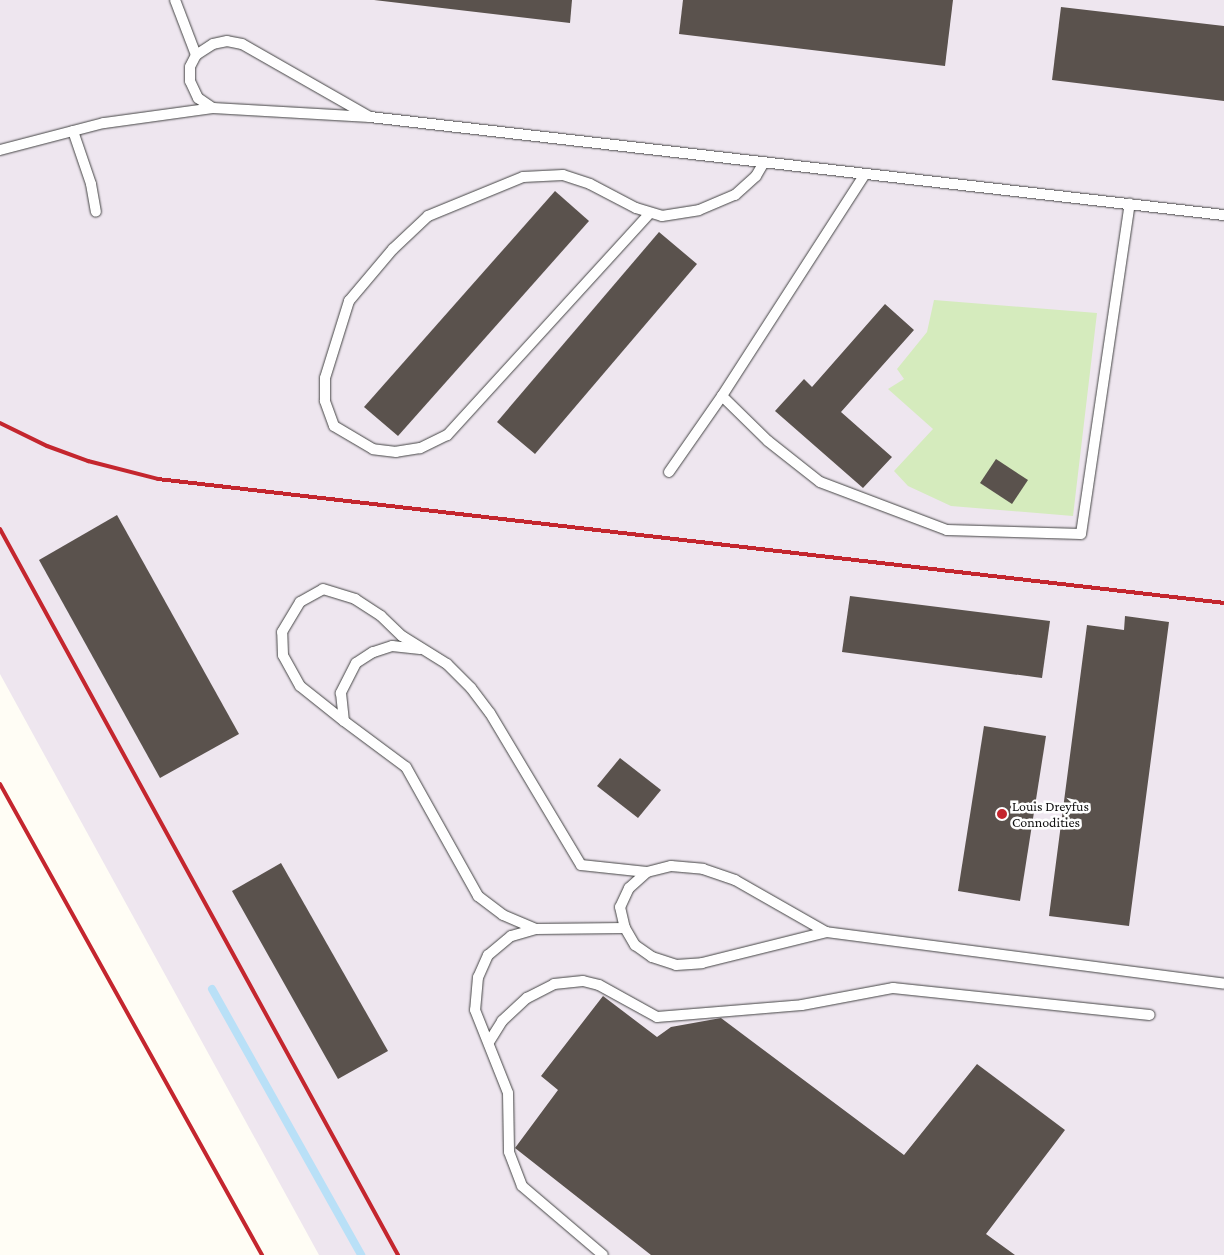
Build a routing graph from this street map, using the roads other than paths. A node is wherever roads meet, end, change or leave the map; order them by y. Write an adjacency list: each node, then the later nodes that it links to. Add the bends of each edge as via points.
1 (175, 0): 2 (lane)
2 (196, 55): 3 (lane, via 190,81 198,98); 4 (lane, via 213,44 227,41 242,44)
3 (213, 108): 4 (lane); 5 (lane, via 104,123)
4 (370, 117): 7 (lane)
5 (73, 131): 6 (lane); 10 (lane, via 91,184)
6 (0, 150)
7 (764, 162): 8 (lane); 11 (lane, via 756,176 735,195 699,210 662,216)
8 (865, 174): 9 (lane); 13 (lane)
9 (1130, 204): 12 (lane); 13 (lane, via 1081,534 947,530 870,503 820,482 768,441)
10 (96, 212)
11 (650, 213): 11 (lane, via 563,175 523,176 428,216 393,249 349,301 325,378 325,401 334,426 374,449 396,452 420,448 447,435)
12 (1224, 215)
13 (722, 396): 14 (lane)
14 (669, 472)
15 (423, 649): 16 (lane, via 392,646 373,652 356,663 341,693); 16 (lane, via 354,599 323,589 300,602 282,632 283,656 300,686); 17 (lane, via 447,664 490,713 581,865)
16 (344, 721): 19 (lane, via 406,767 478,896 504,916)
17 (647, 872): 18 (lane, via 629,888 620,907); 20 (lane, via 671,866 703,869 734,880)
18 (625, 928): 19 (lane); 20 (lane, via 635,945 646,953 676,965 702,963)
19 (536, 929): 23 (lane, via 511,936 488,956 478,977 475,1010)
20 (826, 932): 21 (lane)
21 (1224, 984)
22 (1150, 1015): 23 (lane, via 893,988 802,1005 657,1017 599,985 583,981 554,984 527,998 502,1021)
23 (489, 1042): 24 (lane, via 508,1093 509,1152 522,1186)
24 (603, 1255)

